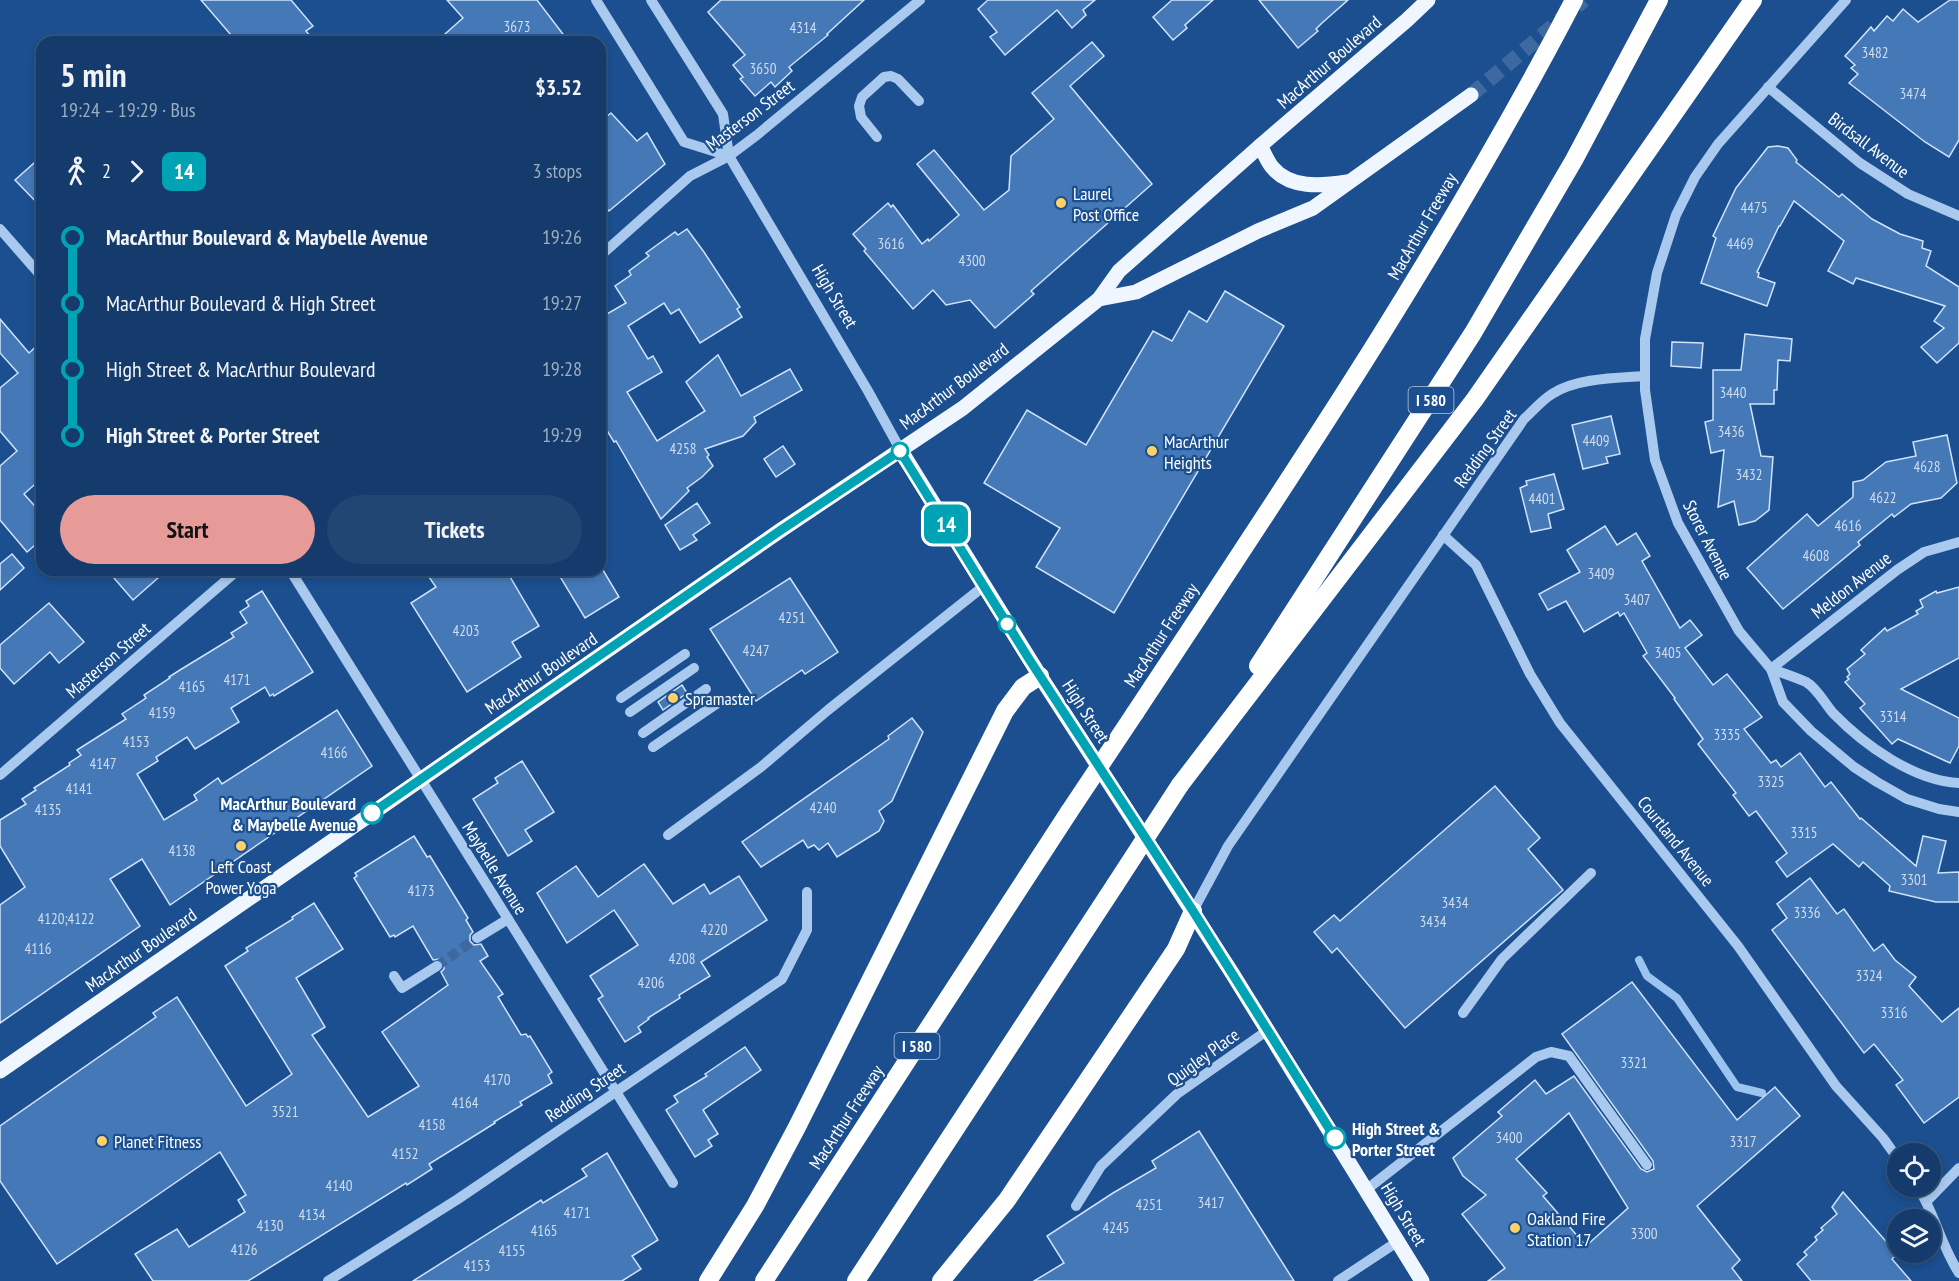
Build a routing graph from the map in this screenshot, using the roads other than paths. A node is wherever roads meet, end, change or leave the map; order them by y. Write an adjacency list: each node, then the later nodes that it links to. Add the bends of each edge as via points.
1 (596, 0): 14 (street, via 684,142)
2 (651, 0): 14 (street, High Street, via 723,114)
3 (920, 0): 14 (street, Masterson Street)
4 (1428, 0): 13 (main road, MacArthur Boulevard)
5 (1574, 0): 67 (highway, MacArthur Freeway / I 580, bridge, via 1402,301)
6 (1659, 0): 41 (highway, I 580, via 1574,160 1473,333)
7 (1753, 0): 41 (highway, via 1474,399)
8 (1846, 0): 9 (street)
9 (1768, 87): 16 (street, Birdsall Avenue, via 1860,163 1908,194); 21 (street, via 1718,144 1676,215 1657,273 1645,339)
10 (1471, 95): 15 (main road, MacArthur Boulevard)
11 (919, 101): 12 (street, via 898,79 884,77 862,97 859,106 861,117)
12 (877, 137)
13 (1260, 146): 15 (main road, via 1271,166 1291,181 1318,186); 20 (main road, MacArthur Boulevard, via 1119,271)
14 (729, 156): 18 (street, Masterson Street, via 690,177); 22 (street, High Street)
15 (1353, 181): 20 (main road, MacArthur Boulevard, via 1313,208 1136,292)
16 (1959, 216)
17 (0, 229): 19 (street)
18 (606, 251)
19 (36, 270)
20 (1099, 299): 22 (main road, MacArthur Boulevard, via 963,408)
21 (1645, 376): 23 (street, Redding Street, via 1590,381 1553,393 1524,419); 30 (street, Storer Avenue, via 1655,460 1678,523 1739,631)
22 (900, 451): 27 (main road, High Street); 39 (main road, MacArthur Boulevard)
23 (1443, 535): 46 (street, Redding Street, via 1228,846); 55 (street, Courtland Avenue, via 1476,565 1530,674 1560,723 1738,946 1836,1086)
24 (1959, 542): 30 (street, Meldon Avenue, via 1924,552 1897,570)
25 (231, 576): 38 (street, Masterson Street)
26 (294, 576): 39 (street, Maybelle Avenue)
27 (984, 586): 31 (main road, High Street); 43 (street, via 761,767)
28 (685, 654): 33 (street)
29 (694, 668): 35 (street)
30 (1772, 669): 40 (street, Storer Avenue, via 1808,683 1834,714 1875,750 1910,770); 42 (street, Storer Avenue, via 1783,702 1854,768 1907,799)
31 (1040, 676): 46 (main road, High Street); 66 (highway, via 1023,687 1005,711 797,1127 755,1206)
32 (706, 688): 36 (street)
33 (621, 698)
34 (716, 704): 37 (street)
35 (630, 712)
36 (643, 733)
37 (652, 747)
38 (0, 775)
39 (420, 780): 47 (street, Maybelle Avenue); 53 (main road, MacArthur Boulevard)
40 (1959, 783)
41 (1180, 785): 68 (highway, I 580, bridge)
42 (1959, 812)
43 (668, 835)
44 (1591, 873): 51 (street, via 1502,959)
45 (807, 892): 54 (street, Redding Street, via 807,930 782,979)
46 (1193, 911): 52 (main road, High Street); 69 (highway, via 1176,949 1007,1200)
47 (508, 919): 48 (street); 54 (street, Maybelle Avenue)
48 (477, 938)
49 (437, 966): 50 (street, via 402,988)
50 (394, 976)
51 (1463, 1012)
52 (1268, 1030): 59 (main road, High Street); 62 (street, Quigley Place, via 1177,1094 1101,1166)
53 (0, 1071)
54 (615, 1091): 58 (street, Maybelle Avenue); 65 (street, Redding Street)
55 (1887, 1144)
56 (1647, 1165): 59 (street, via 1569,1056 1551,1053 1536,1057)
57 (1959, 1168): 61 (street)
58 (673, 1183)
59 (1366, 1190): 63 (main road, High Street)
60 (1924, 1197): 61 (street)
61 (1927, 1201): 64 (street, via 1949,1258)
62 (1077, 1206)
63 (1397, 1242): 70 (street); 71 (main road, High Street)
64 (1959, 1273)
65 (328, 1281)
66 (708, 1281)
67 (764, 1281)
68 (856, 1281)
69 (941, 1281)
70 (1338, 1281)
71 (1422, 1281)

